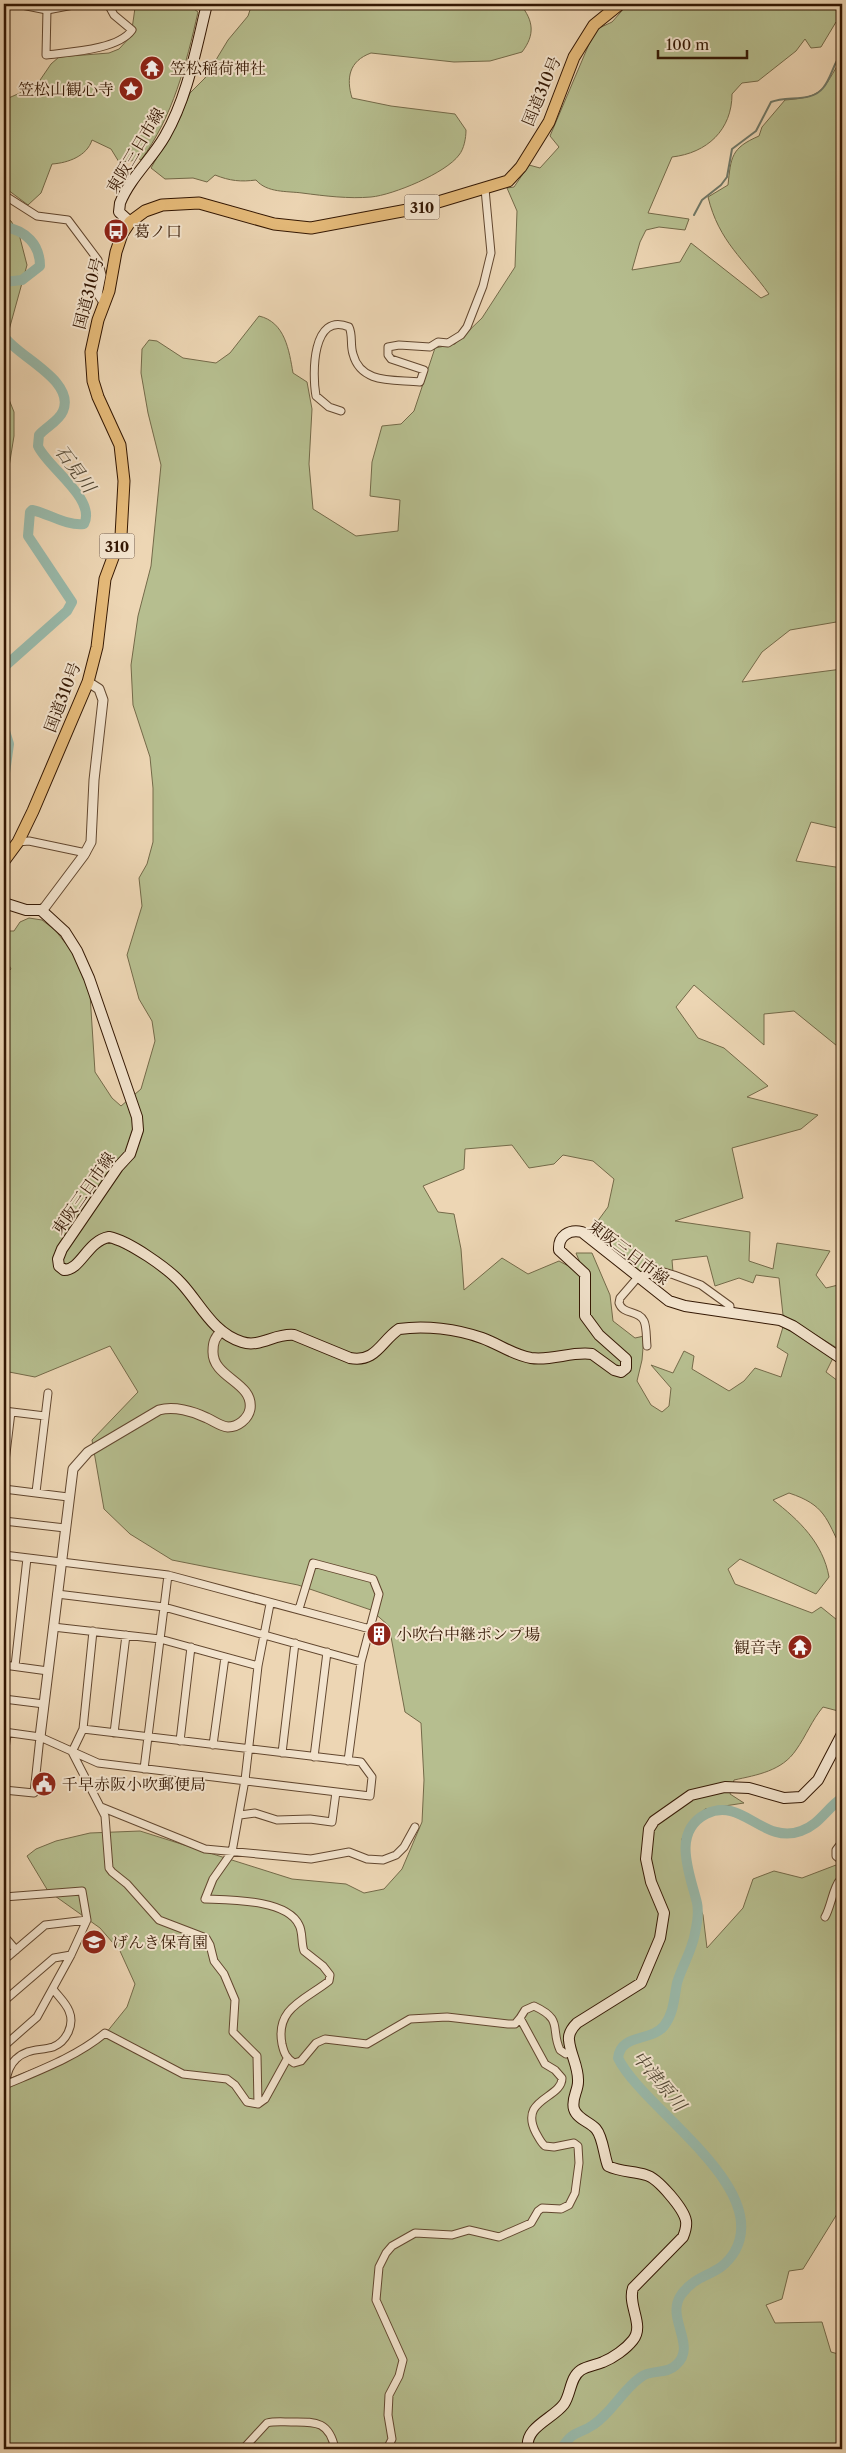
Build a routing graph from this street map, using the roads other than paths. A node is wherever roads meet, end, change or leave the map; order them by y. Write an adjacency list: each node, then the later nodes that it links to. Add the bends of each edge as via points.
1 (22, 4): 6 (street)
2 (73, 4): 6 (street)
3 (108, 4): 6 (street, via 114,15 132,30 126,38 93,49 46,55)
4 (207, 4): 9 (main road, 東阪三日市線, via 176,112 165,137 120,203 119,212)
5 (620, 4): 7 (highway, 国道310号 / 310, via 594,25 574,56 549,122 521,167 508,181)
6 (47, 9)
7 (485, 189): 9 (highway, 国道310号 / 310, via 418,208 311,228 274,224 199,203 162,205 145,211); 11 (street, via 491,253 483,286 462,335 448,344 438,342 430,347 399,344 388,347 391,359 424,370 420,382 375,379 354,360 350,327 329,326 315,350 313,382 316,396)
8 (4, 195): 10 (street, via 37,216 68,220 75,227 98,260 102,275 98,295)
9 (130, 222): 10 (highway, 国道310号 / 310, via 116,252)
10 (104, 304): 12 (highway, 国道310号 / 310, via 91,352 93,381 120,444 124,481 123,524 105,579 97,646)
11 (341, 411)
12 (88, 682): 13 (highway, 国道310号 / 310); 14 (street, via 101,692 103,700 94,780 93,835)
13 (18, 842): 14 (street, via 36,842); 15 (highway, 国道310号 / 310)
14 (86, 853): 17 (street)
15 (4, 861)
16 (4, 904): 17 (main road)
17 (41, 910): 20 (main road, 東阪三日市線, via 65,932 89,978 137,1117 138,1130 130,1154 62,1249 59,1266 69,1270 102,1238 117,1239 182,1283 210,1321)
18 (638, 1276): 19 (main road, 東阪三日市線, via 669,1301); 19 (street, via 664,1272 701,1285 730,1306); 20 (main road, 東阪三日市線, via 582,1232 567,1233 560,1241 559,1250 584,1274 585,1316 599,1335 626,1359 626,1368 621,1372 592,1354 531,1358 476,1336 427,1328 399,1329 376,1353 359,1359 294,1334 250,1344); 21 (street, via 619,1303 625,1311 644,1320)
19 (730, 1312): 22 (main road, 東阪三日市線, via 780,1320)
20 (222, 1331): 29 (street, via 214,1342 213,1356 220,1371 249,1397 250,1409 243,1420 227,1427 185,1410 159,1410 83,1456 73,1469)
21 (646, 1346)
22 (842, 1359)
23 (48, 1393): 25 (street)
24 (7, 1411): 25 (street); 26 (street)
25 (45, 1416): 28 (street)
26 (4, 1470)
27 (4, 1489): 28 (street)
28 (36, 1492): 29 (street)
29 (68, 1497): 31 (street)
30 (4, 1521): 31 (street)
31 (65, 1528): 34 (street)
32 (4, 1555): 33 (street)
33 (27, 1558): 34 (street); 52 (street)
34 (61, 1561): 35 (street); 36 (street)
35 (168, 1575): 37 (street); 38 (street)
36 (57, 1594): 38 (street); 40 (street)
37 (270, 1604): 39 (street); 43 (street)
38 (164, 1607): 43 (street); 45 (street)
39 (299, 1609): 41 (street); 41 (street, via 313,1563 374,1579 379,1594)
40 (54, 1627): 42 (street); 54 (street)
41 (370, 1629): 50 (street)
42 (93, 1631): 44 (street); 57 (street)
43 (263, 1634): 46 (street); 53 (street)
44 (126, 1635): 45 (street); 59 (street)
45 (160, 1639): 47 (street); 62 (street)
46 (296, 1644): 48 (street); 68 (street)
47 (191, 1647): 49 (street); 63 (street)
48 (327, 1652): 50 (street); 69 (street)
49 (225, 1657): 53 (street); 64 (street)
50 (361, 1662): 71 (street)
51 (4, 1665): 52 (street)
52 (15, 1666): 54 (street)
53 (258, 1666): 66 (street)
54 (48, 1671): 56 (street)
55 (4, 1699): 56 (street)
56 (44, 1704): 61 (street)
57 (83, 1729): 59 (street); 67 (street)
58 (5, 1733): 61 (street); 70 (street)
59 (114, 1733): 62 (street)
60 (842, 1734): 65 (main road)
61 (40, 1737): 67 (street); 74 (street, via 34,1793)
62 (148, 1737): 63 (street); 72 (street)
63 (180, 1741): 64 (street)
64 (213, 1745): 66 (street)
65 (839, 1748): 96 (main road, via 818,1780 797,1799 744,1786 725,1787 691,1795 654,1821 649,1829 646,1859 664,1914 660,1938 641,1983 572,2028 569,2039)
66 (249, 1749): 68 (street); 73 (street)
67 (72, 1752): 72 (street, via 98,1763); 76 (street)
68 (282, 1753): 69 (street)
69 (314, 1757): 71 (street)
70 (4, 1758)
71 (348, 1761): 75 (street, via 361,1762 372,1777 370,1796)
72 (144, 1769): 73 (street)
73 (245, 1780): 75 (street); 77 (street)
74 (4, 1790)
75 (336, 1792): 77 (street, via 332,1822 277,1820 255,1813)
76 (101, 1807): 80 (street, via 204,1849); 99 (street, via 112,1872 127,1884 158,1920 204,1936 210,1945 214,1961 236,2000 233,2032 257,2056)
77 (240, 1814): 80 (street)
78 (415, 1827): 80 (street, via 404,1847 396,1855 383,1860 367,1859 349,1852 311,1859)
79 (842, 1842): 81 (street, via 836,1850 836,1856)
80 (232, 1852): 97 (street, via 213,1879 205,1899 259,1902 291,1914 299,1923 304,1951 330,1975 329,1981 291,2008 282,2019 281,2041)
81 (842, 1861)
82 (842, 1881): 86 (street, via 837,1883)
83 (842, 1888): 85 (street)
84 (4, 1897): 87 (street, via 82,1891)
85 (842, 1910)
86 (825, 1917)
87 (87, 1920): 89 (street, via 46,1925); 90 (street)
88 (4, 1936): 89 (street)
89 (16, 1950): 91 (street)
90 (71, 1955): 92 (street); 93 (street, via 54,1958)
91 (4, 1960)
92 (53, 1989): 95 (street, via 37,2017); 98 (street, via 69,2011 70,2027 66,2037 52,2047 38,2048 21,2056 10,2066)
93 (4, 2001)
94 (520, 2018): 96 (street, via 525,2010 537,2007 552,2018 560,2050 566,2054); 97 (street, via 515,2024 447,2017 410,2019 367,2044 325,2039 316,2044 302,2061 294,2063); 102 (street, via 543,2060 562,2078 558,2088 538,2102 532,2122 545,2146 574,2143 578,2146 575,2193 569,2205 562,2209 542,2208 531,2223 504,2235 495,2237 469,2230 452,2235 415,2233 386,2253 379,2267 376,2300 403,2360 389,2395 392,2439)
95 (4, 2046)
96 (572, 2052): 103 (main road, via 578,2071 574,2109 596,2129 608,2166 648,2175 656,2180 683,2212 686,2229 683,2237 633,2288 630,2297 637,2322 635,2338 624,2350 575,2376 565,2403 533,2430 528,2438)
97 (287, 2059): 99 (street, via 265,2100)
98 (4, 2086): 99 (street, via 72,2056 105,2033 183,2074 227,2079 248,2102)
99 (258, 2104)
100 (243, 2449): 101 (street, via 268,2423 308,2421 320,2425 333,2440)
101 (335, 2449)
102 (387, 2449)
103 (528, 2449)

